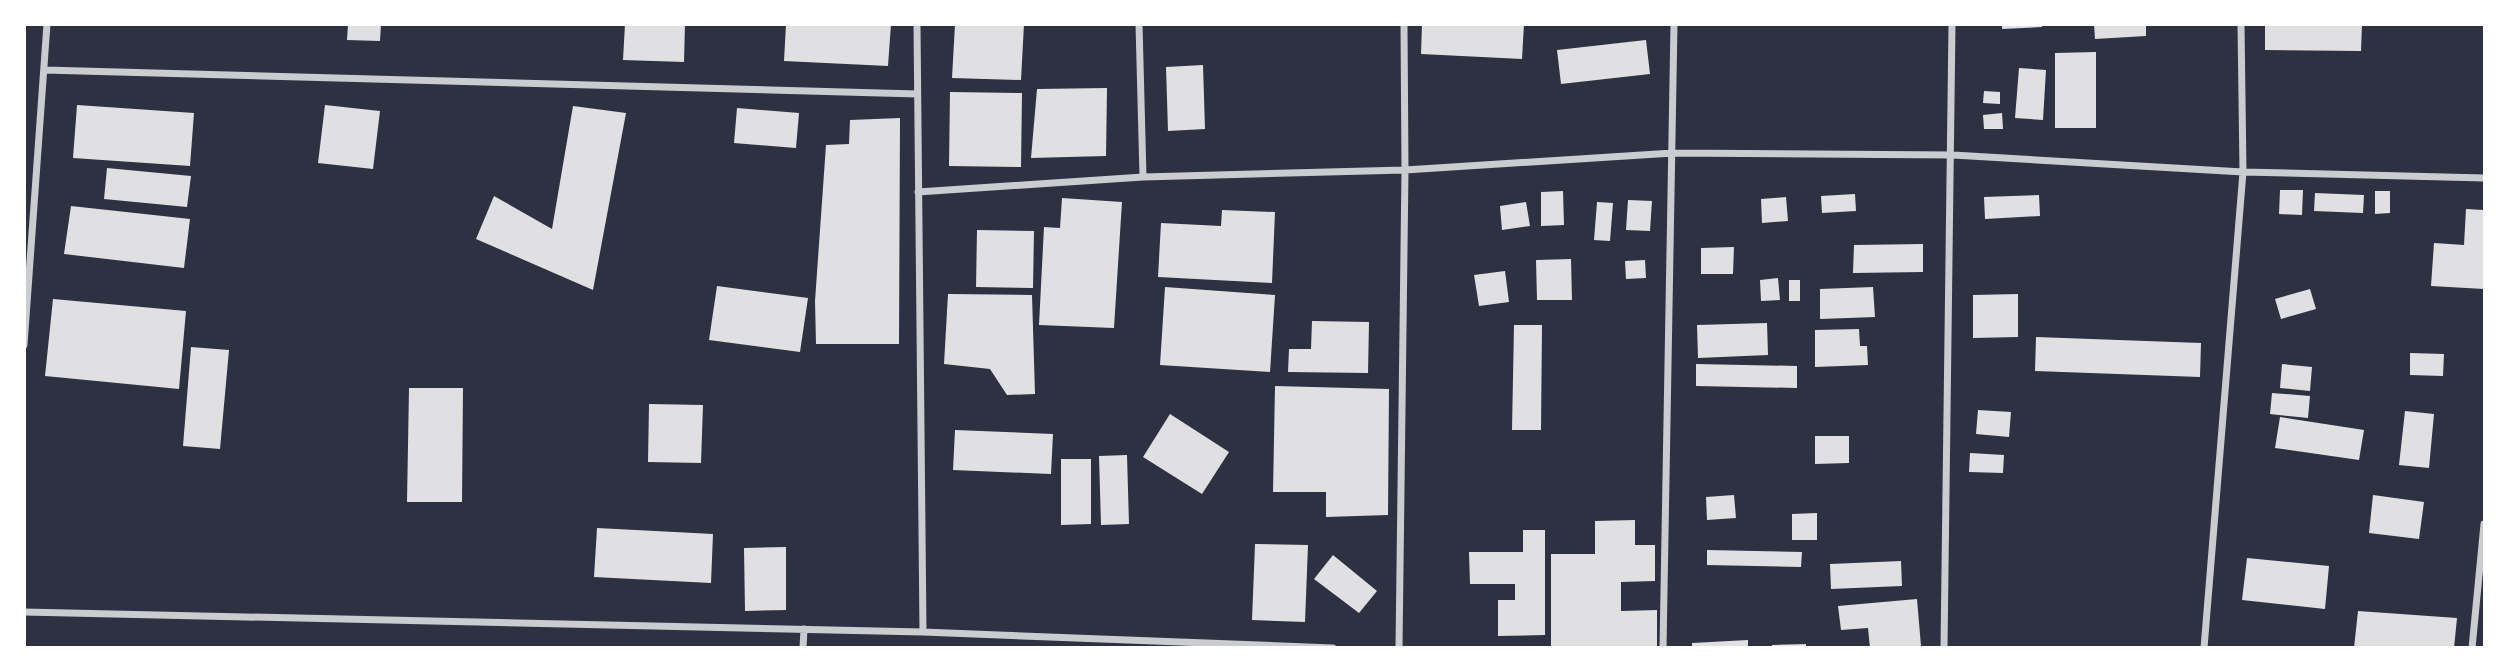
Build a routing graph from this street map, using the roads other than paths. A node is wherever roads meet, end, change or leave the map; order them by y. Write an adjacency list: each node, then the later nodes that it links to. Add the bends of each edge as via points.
1 (47, 24): 8 (street)
2 (917, 24): 9 (street)
3 (1139, 24): 14 (street)
4 (1404, 24): 12 (street)
5 (1674, 24): 10 (street)
6 (1952, 24): 11 (street)
7 (2241, 24): 13 (street)
8 (44, 70): 9 (street); 17 (street)
9 (918, 93): 16 (street)
10 (1673, 153): 11 (street); 12 (street); 25 (street)
11 (1953, 155): 13 (street); 26 (street)
12 (1405, 170): 14 (street); 24 (street)
13 (2243, 172): 15 (street); 27 (street)
14 (1143, 177): 16 (street)
15 (2484, 178)
16 (918, 192): 21 (street)
17 (24, 345)
18 (2484, 524): 28 (street)
19 (24, 612): 20 (street)
20 (804, 629): 21 (street); 22 (street)
21 (923, 632): 23 (street)
22 (803, 648)
23 (1333, 648)
24 (1399, 648)
25 (1663, 648)
26 (1944, 648)
27 (2204, 648)
28 (2472, 648)

